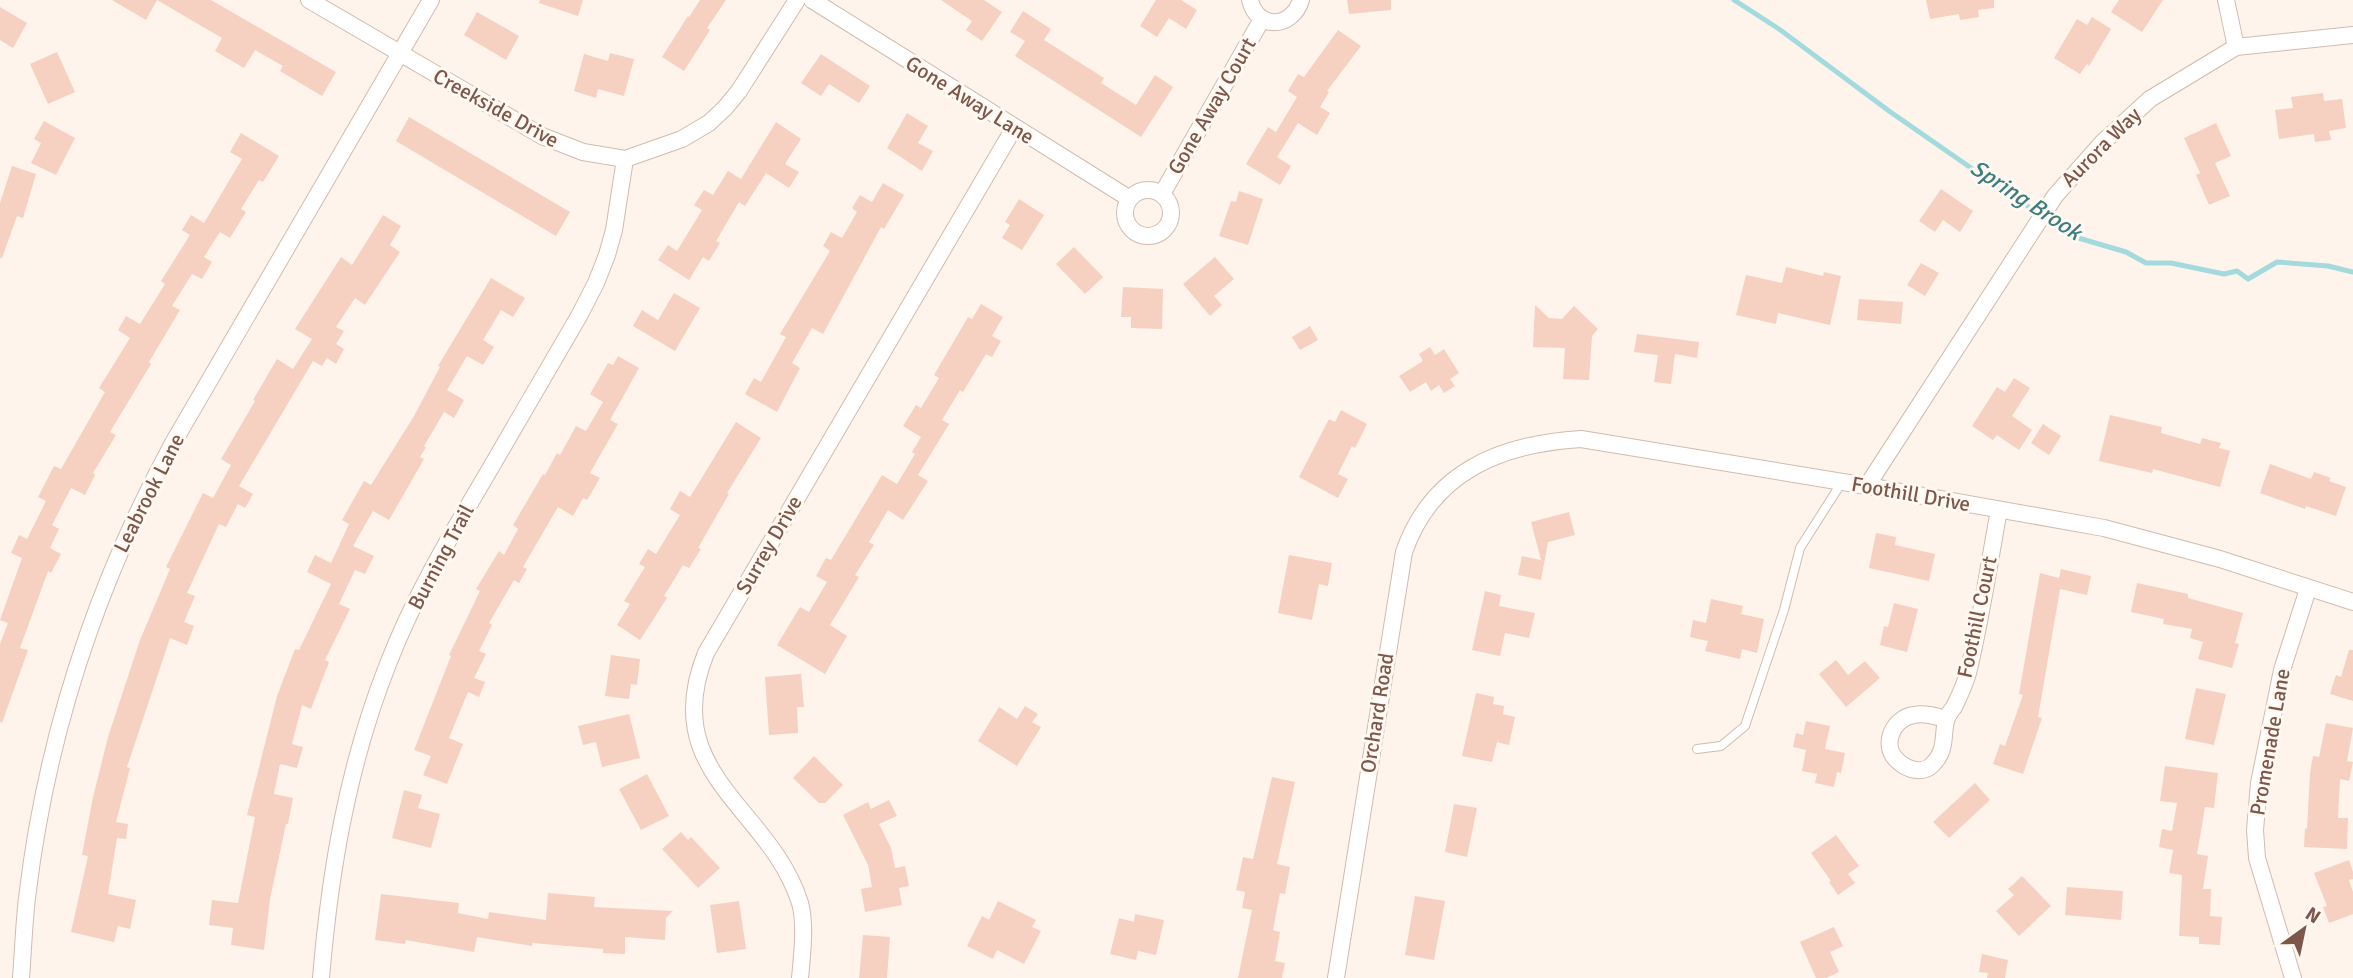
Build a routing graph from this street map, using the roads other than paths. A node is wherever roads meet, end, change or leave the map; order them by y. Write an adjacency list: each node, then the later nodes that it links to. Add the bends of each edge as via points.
1 (309, 0): 11 (street, Creekside Drive)
2 (431, 0): 11 (street, Leabrook Lane)
3 (797, 0): 13 (street, via 739,90 709,123 682,139)
4 (812, 0): 12 (street, Gone Away Lane)
5 (1250, 0): 8 (street, Gone Away Court)
6 (1301, 0): 8 (street, Gone Away Court, via 1297,10 1282,22)
7 (2226, 0): 10 (street)
8 (1262, 19): 14 (street, Gone Away Court)
9 (2353, 35): 10 (street, Aurora Way)
10 (2236, 47): 18 (street, Aurora Way, via 2150,99 2054,195)
11 (400, 53): 13 (street, Creekside Drive, via 542,136 564,146); 24 (street, Leabrook Lane, via 173,443 110,574 76,667 44,791 26,900)
12 (1014, 128): 15 (street, Gone Away Lane); 26 (street, Surrey Drive, via 706,653 697,680 696,737 722,789 785,867 801,906)
13 (625, 159): 25 (street, Burning Trail, via 614,230 596,283 440,554 384,675 344,808)
14 (1162, 194): 15 (street, Gone Away Court, via 1145,190); 15 (street, Gone Away Court, via 1171,218 1152,236 1134,231 1128,224 1125,216)
15 (1130, 199)
16 (1465, 471): 17 (street, Foothill Drive, via 1523,447 1581,439); 27 (street, Orchard Road, via 1426,507 1404,552)
17 (1842, 482): 18 (street, Foothill Drive); 23 (lane, via 1800,548 1745,726 1721,746)
18 (1867, 486): 19 (street, Foothill Drive)
19 (1999, 510): 20 (street, Foothill Drive, via 2104,528 2220,559); 22 (street, Foothill Court, via 1968,675)
20 (2308, 589): 21 (street, Foothill Drive); 28 (street, Promenade Lane, via 2282,670 2259,783 2255,830 2257,858)
21 (2353, 602)
22 (1946, 719)
23 (1697, 749)
24 (21, 978)
25 (321, 978)
26 (800, 978)
27 (1336, 978)
28 (2293, 978)

